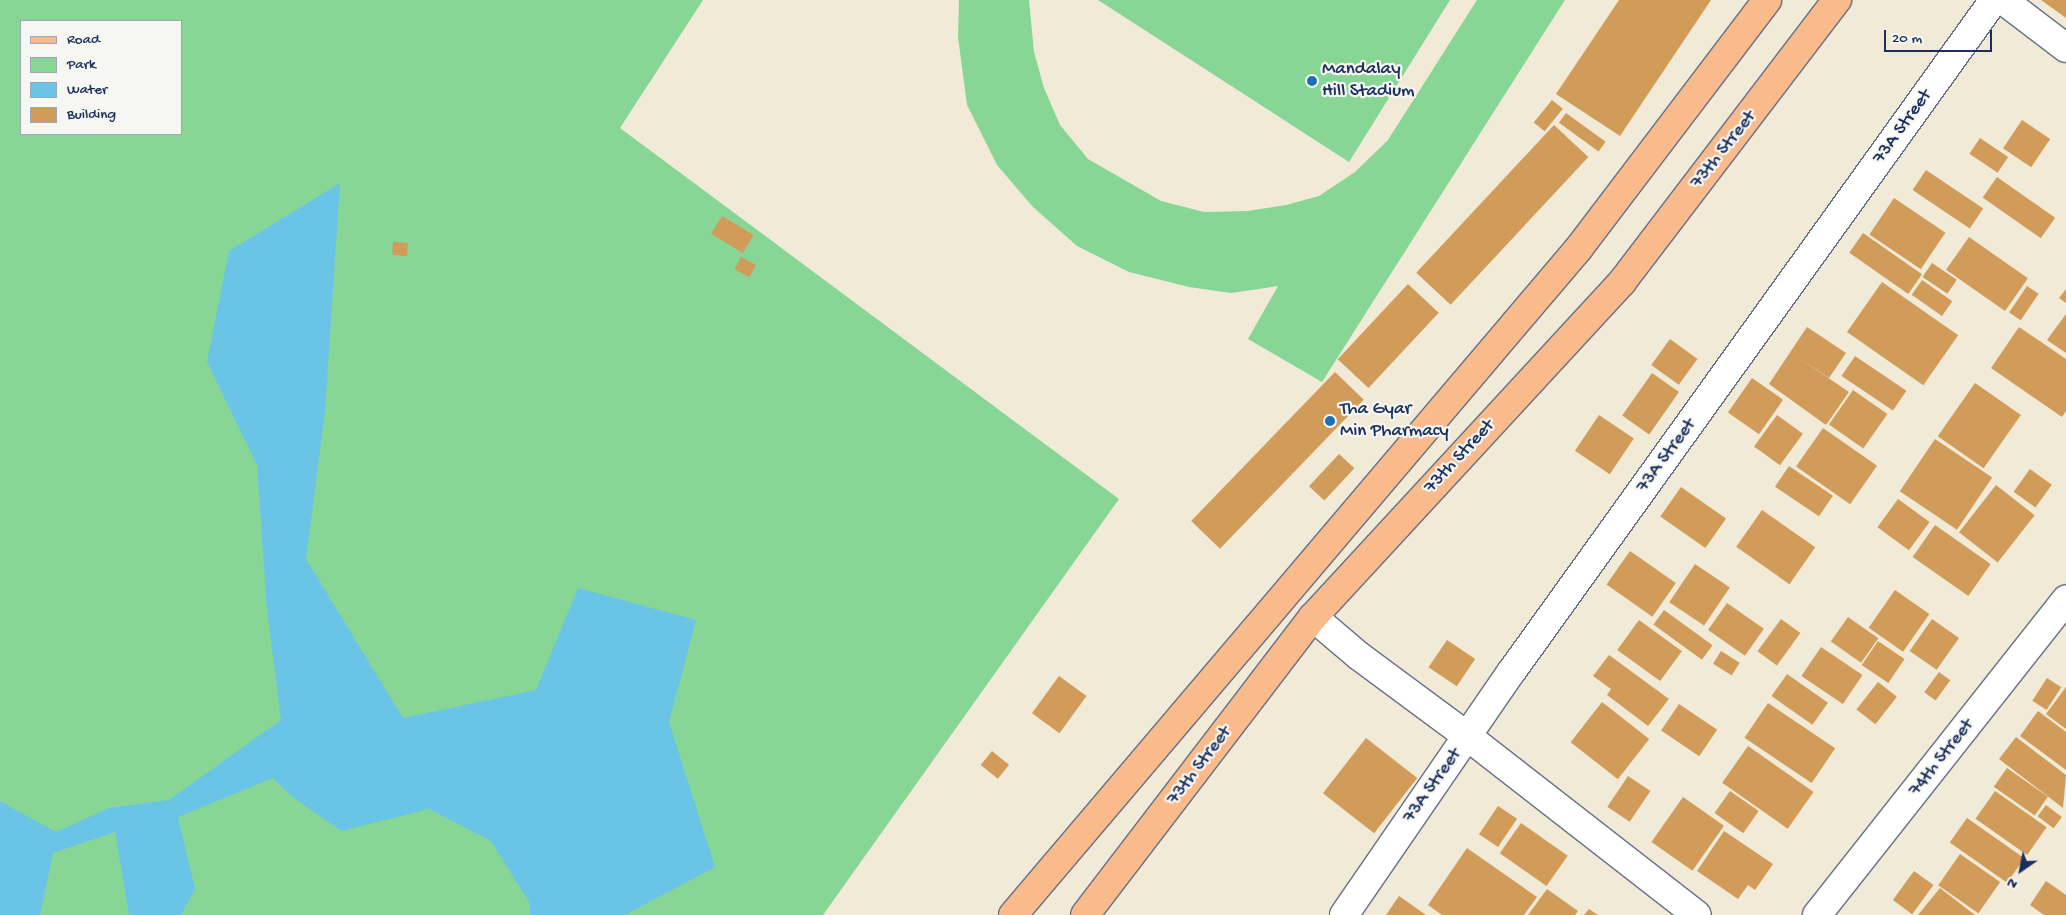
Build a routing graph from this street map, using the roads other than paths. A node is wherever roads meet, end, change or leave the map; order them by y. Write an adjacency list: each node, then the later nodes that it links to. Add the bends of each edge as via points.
1 (1767, 0): 9 (main road, via 1579,248)
2 (1837, 0): 7 (main road, 73th Street, via 1622,282)
3 (1994, 0): 8 (street, 73A Street)
4 (2003, 0): 5 (street)
5 (2066, 48)
6 (2066, 600): 13 (street, 74th Street)
7 (1313, 617): 8 (street, via 1359,656); 10 (main road, 73th Street)
8 (1467, 736): 11 (street, 73A Street); 12 (street)
9 (1013, 915)
10 (1085, 915)
11 (1344, 915)
12 (1697, 915)
13 (1817, 915)

